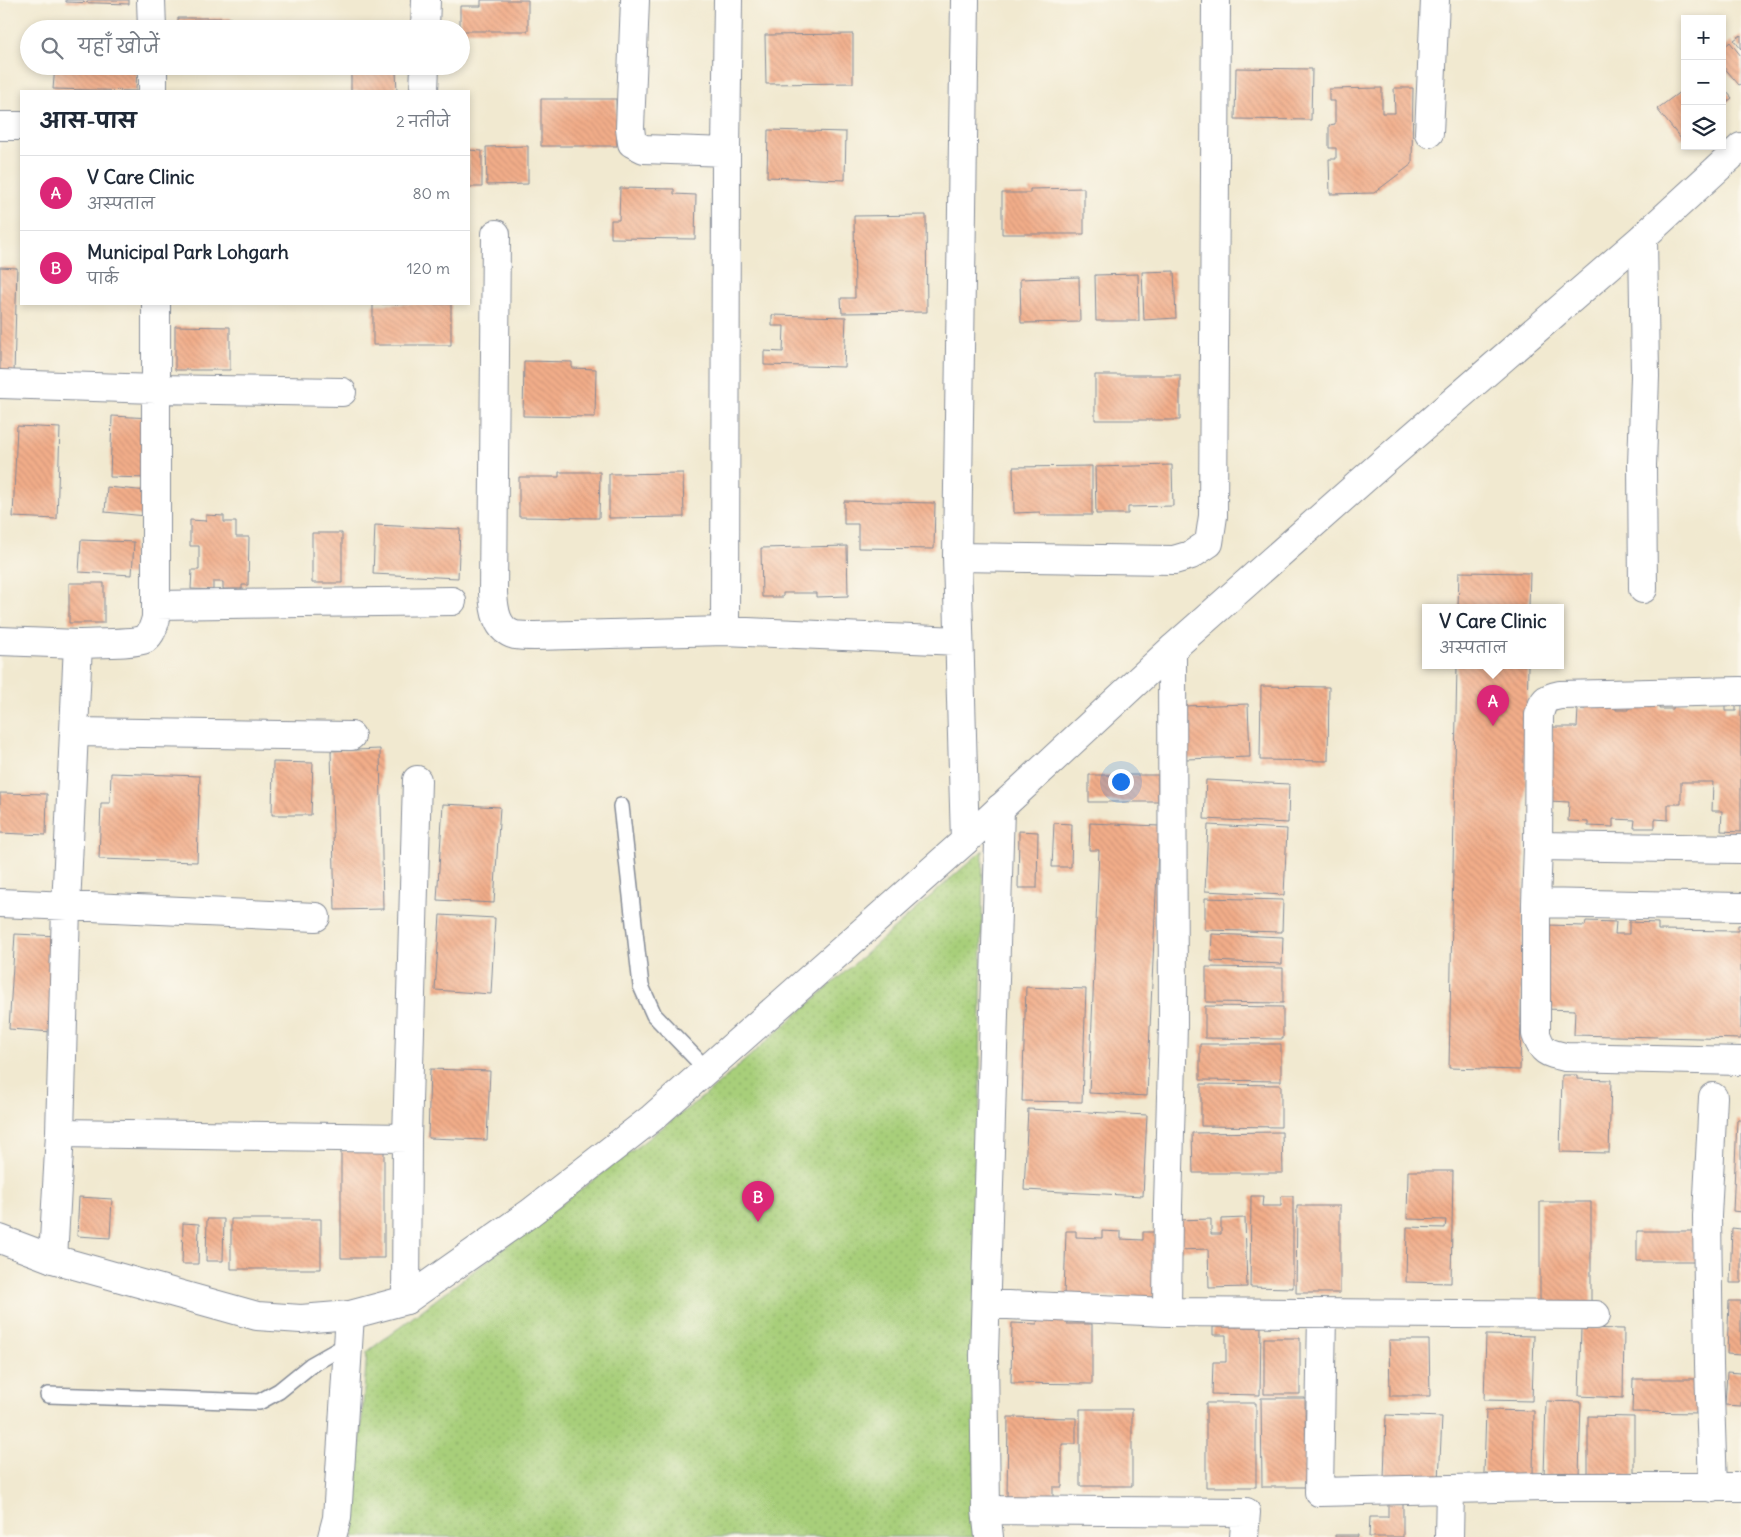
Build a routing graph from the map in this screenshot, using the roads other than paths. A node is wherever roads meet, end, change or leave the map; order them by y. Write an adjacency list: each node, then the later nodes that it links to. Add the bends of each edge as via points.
1 (151, 0): 8 (street)
2 (426, 0): 9 (street)
3 (635, 0): 18 (street, via 632,143 644,149)
4 (728, 0): 18 (street)
5 (965, 0): 25 (street)
6 (1216, 0): 25 (street, via 1213,516 1209,543 1191,555 1174,560)
7 (1434, 0): 16 (street)
8 (152, 20)
9 (425, 20)
10 (153, 75): 12 (street)
11 (425, 75): 13 (street)
12 (153, 90)
13 (424, 90)
14 (0, 126): 15 (street)
15 (20, 126)
16 (1429, 133)
17 (1741, 147): 20 (street)
18 (726, 152): 29 (street)
19 (496, 234): 29 (street, via 493,593 494,611 501,626 514,634 535,636)
20 (1643, 237): 26 (street); 33 (street)
21 (156, 305): 23 (street)
22 (0, 384): 23 (street)
23 (156, 389): 24 (street); 28 (street)
24 (342, 392)
25 (957, 557): 31 (street)
26 (1643, 589)
27 (452, 601): 28 (street)
28 (156, 605): 32 (street, via 153,629 145,639)
29 (725, 631): 31 (street)
30 (0, 641): 32 (street)
31 (959, 641): 40 (street)
32 (78, 644): 35 (street)
33 (1172, 649): 39 (street); 57 (street, via 1173,1025)
34 (1741, 691): 41 (street, via 1547,697 1539,715)
35 (74, 732): 36 (street); 45 (street)
36 (351, 736)
37 (417, 780): 52 (street)
38 (622, 806): 49 (lane, via 641,986 654,1015)
39 (1000, 808): 40 (street); 56 (street)
40 (965, 841): 49 (street)
41 (1538, 846): 42 (street); 44 (street)
42 (1741, 849)
43 (0, 903): 45 (street)
44 (1536, 904): 46 (street); 48 (street, via 1536,1034 1548,1053 1565,1057)
45 (66, 907): 47 (street); 51 (street)
46 (1741, 907)
47 (316, 917)
48 (1741, 1061)
49 (706, 1069): 55 (street, via 652,1118 530,1214)
50 (1713, 1098): 64 (street, via 1707,1216)
51 (60, 1133): 52 (street); 54 (street)
52 (407, 1138): 55 (street)
53 (0, 1239): 54 (street)
54 (53, 1259): 59 (street, via 257,1316 301,1319)
55 (406, 1300): 59 (street)
56 (986, 1304): 57 (street); 66 (street)
57 (1167, 1312): 58 (street)
58 (1322, 1313): 60 (street); 65 (street, via 1318,1492)
59 (350, 1315): 61 (street)
60 (1596, 1315)
61 (348, 1344): 62 (lane, via 311,1365 279,1391 259,1402); 67 (street)
62 (48, 1395)
63 (1741, 1487): 64 (street)
64 (1713, 1488): 65 (street)
65 (1450, 1489): 70 (street)
66 (986, 1510): 68 (street); 69 (street, via 1246,1512)
67 (332, 1537)
68 (989, 1537)
69 (1244, 1537)
70 (1449, 1537)

